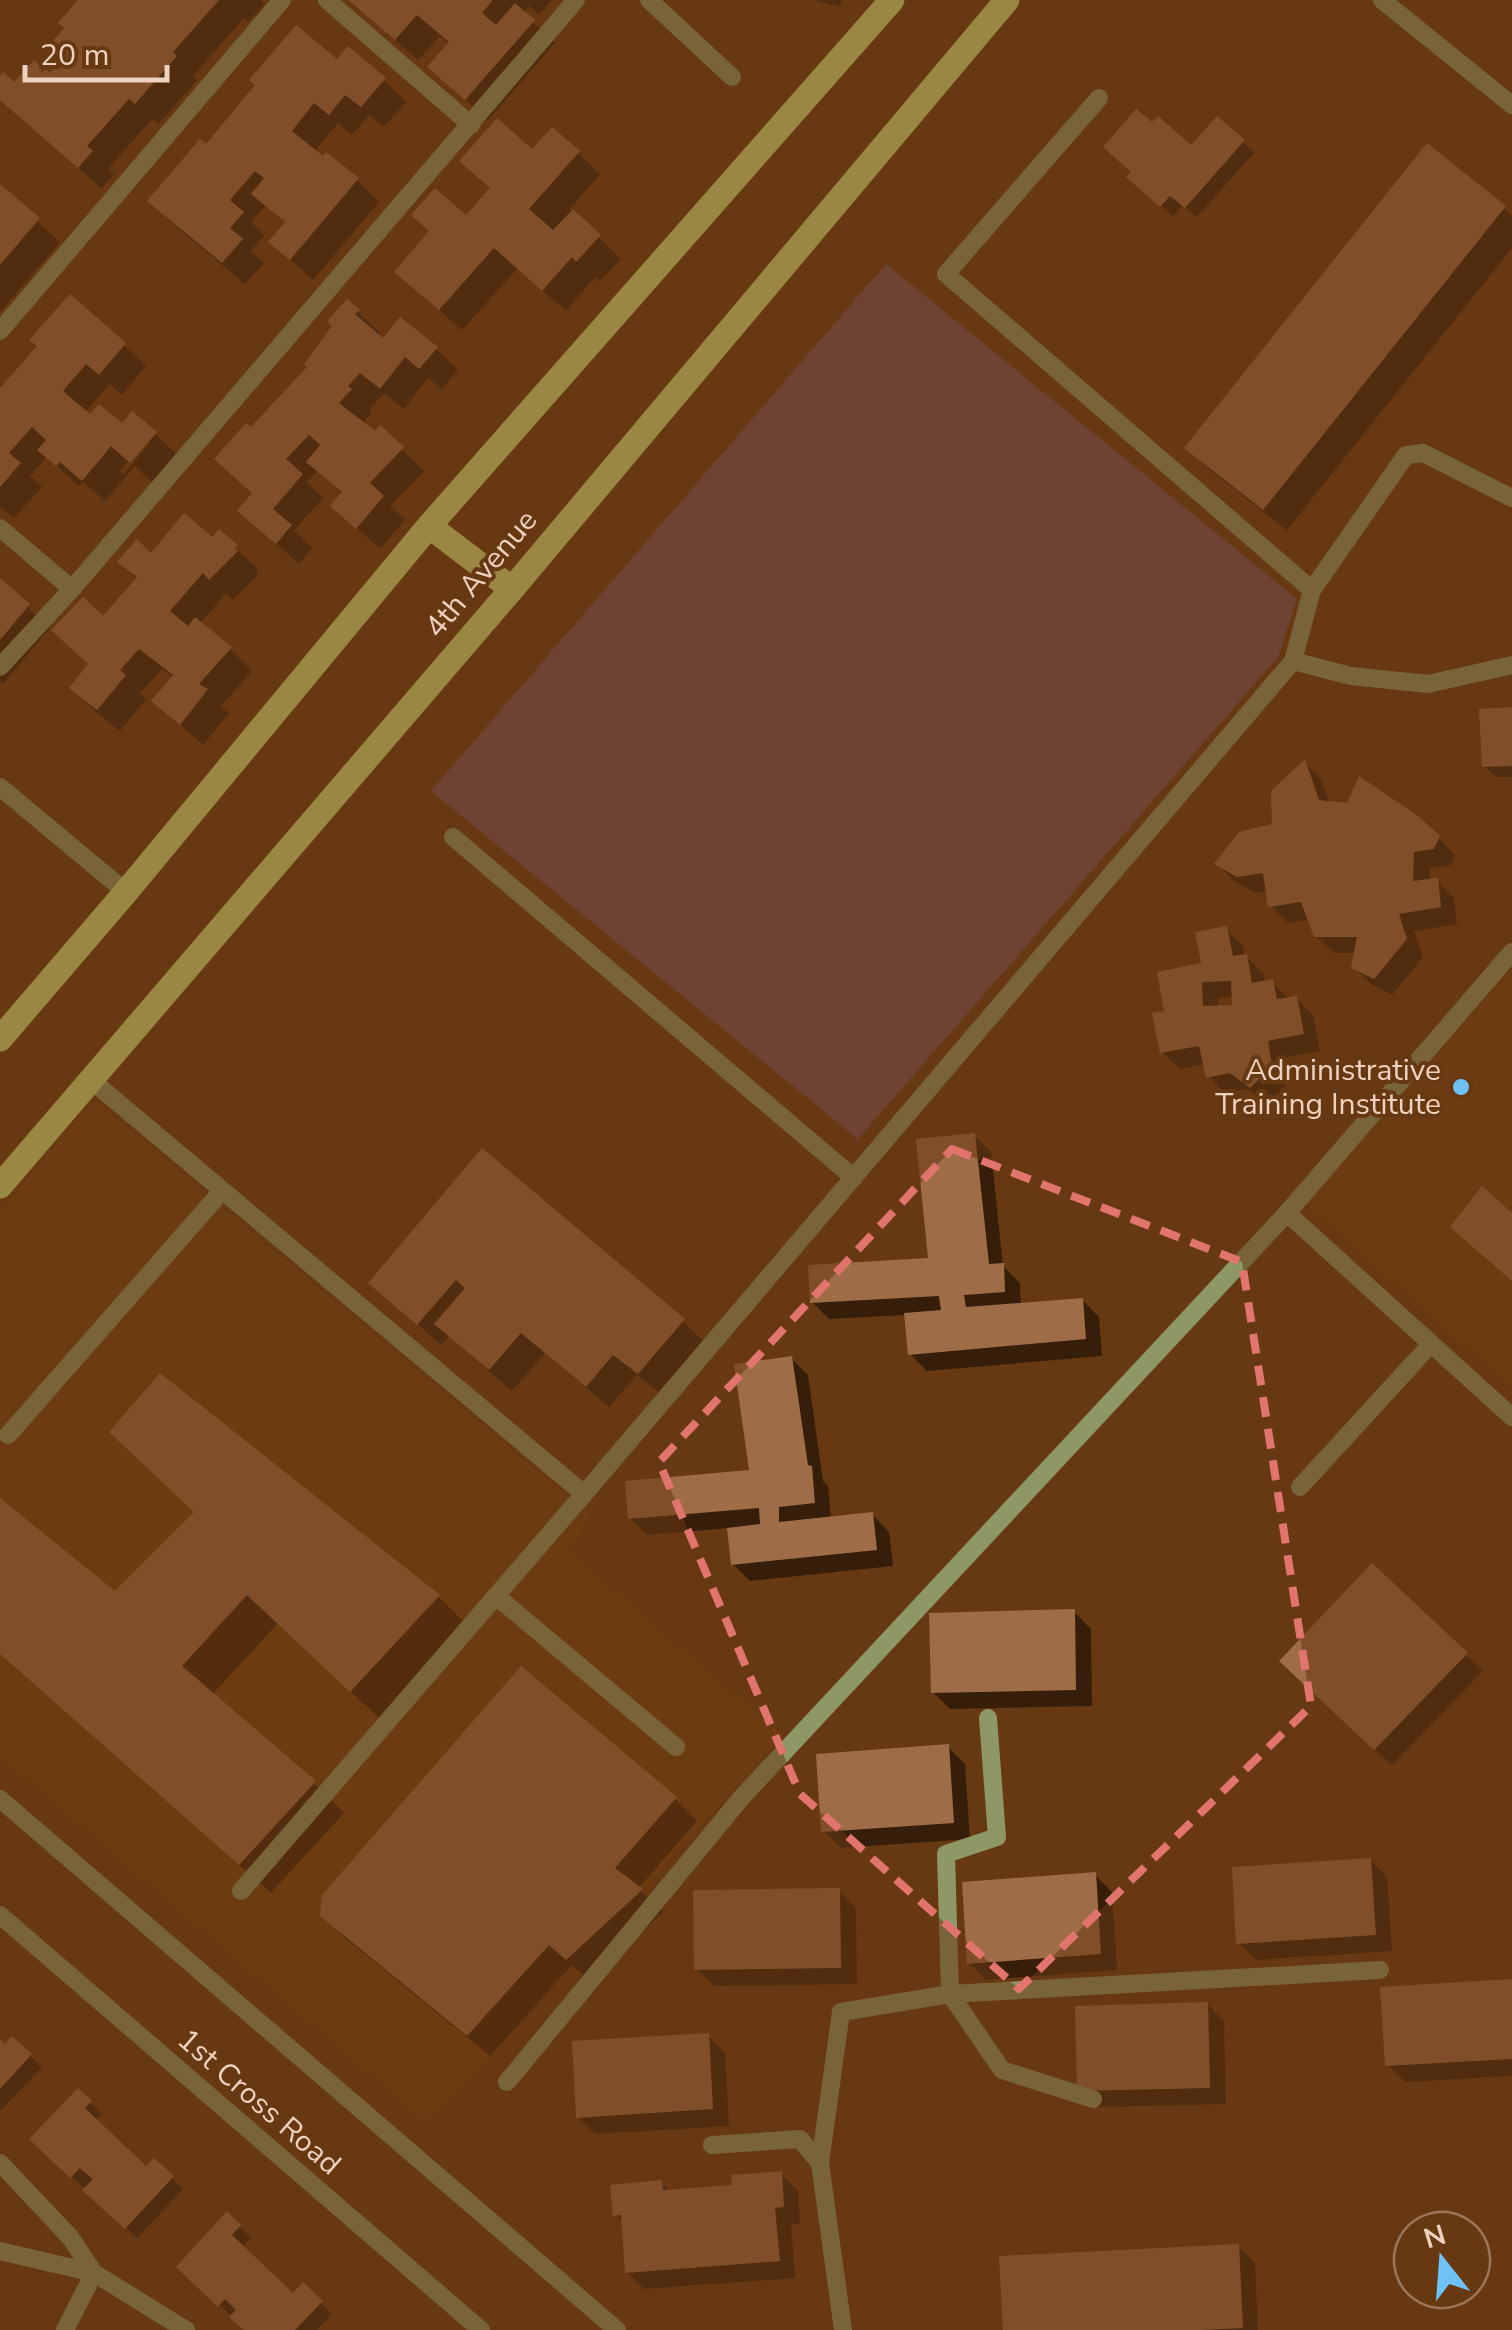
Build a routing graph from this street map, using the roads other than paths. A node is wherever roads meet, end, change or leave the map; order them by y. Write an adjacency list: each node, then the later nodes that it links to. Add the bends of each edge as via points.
1 (282, 0): 12 (street)
2 (327, 0): 11 (street)
3 (576, 0): 11 (street)
4 (649, 0): 8 (street)
5 (892, 0): 14 (main road)
6 (1007, 0): 16 (main road, 4th Avenue)
7 (1382, 0): 10 (street)
8 (732, 77)
9 (1098, 98): 18 (street, via 946,274)
10 (1512, 104)
11 (471, 125): 17 (street)
12 (0, 331)
13 (1512, 498): 18 (street, via 1423,453 1406,455)
14 (428, 526): 16 (main road); 24 (main road)
15 (0, 528): 17 (street)
16 (512, 589): 27 (main road, 4th Avenue)
17 (72, 590): 21 (street)
18 (1312, 590): 19 (street)
19 (1293, 661): 20 (street, via 1351,676 1428,684); 28 (street)
20 (1512, 665)
21 (0, 666)
22 (0, 787): 24 (street)
23 (454, 836): 28 (street)
24 (126, 892): 26 (main road)
25 (1512, 952): 31 (street)
26 (0, 1039)
27 (90, 1080): 29 (main road, 4th Avenue); 30 (street)
28 (854, 1178): 36 (street)
29 (0, 1186)
30 (222, 1190): 34 (street); 36 (street)
31 (1286, 1212): 32 (street); 45 (street, via 742,1797)
32 (1431, 1344): 33 (street); 35 (street)
33 (1512, 1417)
34 (8, 1436)
35 (1300, 1487)
36 (584, 1494): 37 (street)
37 (496, 1596): 39 (street); 41 (street)
38 (988, 1718): 44 (street, via 997,1837 946,1854)
39 (676, 1746)
40 (0, 1799): 55 (street)
41 (241, 1891)
42 (0, 1916): 54 (street, 1st Cross Road)
43 (1380, 1970): 44 (street)
44 (950, 1994): 46 (street, via 1002,2070); 49 (street, via 841,2012)
45 (507, 2082)
46 (1093, 2099)
47 (712, 2145): 49 (street, via 800,2139)
48 (0, 2163): 51 (street, via 70,2237)
49 (820, 2163): 56 (street)
50 (0, 2251): 51 (street)
51 (94, 2274): 52 (street); 53 (street)
52 (65, 2330)
53 (186, 2330)
54 (481, 2330)
55 (617, 2330)
56 (844, 2330)

